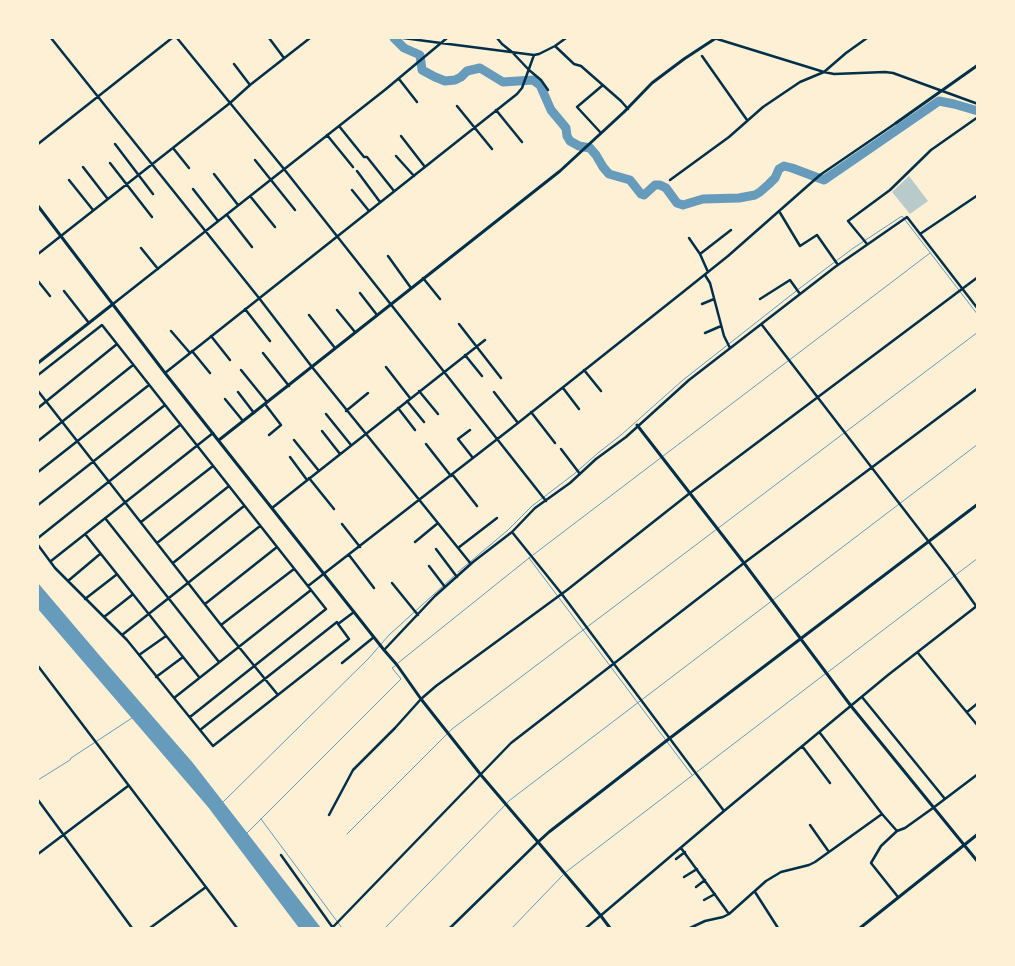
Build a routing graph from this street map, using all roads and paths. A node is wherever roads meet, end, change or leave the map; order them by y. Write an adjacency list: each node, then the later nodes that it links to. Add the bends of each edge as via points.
1 (51, 38): 27 (street)
2 (172, 38): 27 (street)
3 (177, 38): 29 (street)
4 (268, 38): 17 (street)
5 (310, 38): 17 (street)
6 (403, 38): 12 (street)
7 (447, 38): 12 (street)
8 (497, 38): 14 (street)
9 (566, 38): 13 (street)
10 (715, 38): 21 (street); 32 (street, via 652,83)
11 (867, 38): 21 (street)
12 (441, 43): 14 (street); 22 (street)
13 (554, 46): 15 (street); 24 (street)
14 (512, 52): 15 (street); 20 (street)
15 (534, 54): 20 (street)
16 (702, 56): 35 (street)
17 (284, 58): 23 (street)
18 (234, 64): 23 (street)
19 (978, 65): 26 (street)
20 (529, 70): 25 (street); 33 (street, via 520,92)
21 (824, 72): 26 (street, via 885,72); 35 (street, via 800,82)
22 (399, 79): 28 (street); 37 (street)
23 (250, 85): 29 (street)
24 (603, 85): 32 (street); 39 (street, via 577,107)
25 (548, 90)
26 (942, 92): 30 (street); 36 (street)
27 (98, 97): 43 (street); 50 (street)
28 (417, 102)
29 (230, 103): 45 (street); 55 (street)
30 (978, 104)
31 (457, 106): 38 (street)
32 (628, 109): 39 (street)
33 (496, 110): 38 (street); 42 (street)
34 (978, 117): 88 (street, via 931,150 890,190 848,221)
35 (747, 120): 62 (street)
36 (896, 124): 77 (street, via 820,175)
37 (339, 126): 40 (street); 66 (street)
38 (475, 128): 46 (street); 53 (street)
39 (601, 133): 99 (street, via 560,170)
40 (327, 136): 52 (street); 55 (street)
41 (401, 136): 53 (street)
42 (522, 142)
43 (38, 144)
44 (115, 144): 57 (street)
45 (173, 148): 50 (street); 54 (street)
46 (492, 149)
47 (396, 156): 59 (street)
48 (255, 160): 61 (street)
49 (110, 163): 63 (street)
50 (152, 164): 57 (street); 83 (street)
51 (83, 167): 70 (street)
52 (353, 167)
53 (425, 167): 59 (street)
54 (189, 168)
55 (284, 169): 61 (street); 86 (street)
56 (357, 172): 71 (street)
57 (138, 174): 63 (street); 67 (street)
58 (214, 174): 72 (street)
59 (414, 176): 66 (street)
60 (69, 180): 74 (street)
61 (270, 180): 69 (street); 75 (street)
62 (670, 180)
63 (126, 183): 70 (street); 79 (street)
64 (193, 189): 80 (street)
65 (352, 190): 76 (street)
66 (394, 191): 71 (street)
67 (153, 194)
68 (978, 195): 84 (street)
69 (250, 196): 72 (street); 81 (street)
70 (107, 198): 74 (street)
71 (380, 202): 76 (street)
72 (238, 205): 78 (street)
73 (38, 206): 85 (street)
74 (93, 210): 85 (street)
75 (295, 210)
76 (369, 211): 86 (street)
77 (779, 211): 94 (street, via 800,246 817,236); 96 (street)
78 (227, 214): 80 (street); 89 (street)
79 (152, 217)
80 (218, 221): 83 (street)
81 (275, 227)
82 (731, 230): 92 (street)
83 (206, 231): 95 (street); 107 (street)
84 (920, 234): 88 (street, via 907,217); 102 (street)
85 (61, 236): 91 (street); 111 (street)
86 (336, 236): 107 (street); 112 (street)
87 (689, 238): 92 (street)
88 (868, 244): 94 (street)
89 (252, 247)
90 (141, 248): 95 (street)
91 (38, 254)
92 (700, 254): 96 (street)
93 (388, 256): 101 (street)
94 (838, 265): 105 (street)
95 (158, 269): 111 (street)
96 (708, 272): 97 (street)
97 (705, 275): 109 (street); 142 (street)
98 (978, 277): 102 (street)
99 (423, 278): 101 (street); 108 (street)
100 (38, 280): 106 (street)
101 (411, 288): 112 (street)
102 (962, 288): 114 (street); 159 (street)
103 (64, 291): 119 (street)
104 (360, 293): 118 (street)
105 (800, 294): 110 (street, via 790,280); 121 (street)
106 (50, 296)
107 (259, 298): 115 (street); 140 (street)
108 (440, 299)
109 (714, 299): 113 (street); 122 (street)
110 (760, 299)
111 (113, 304): 119 (street); 144 (street)
112 (390, 304): 118 (street); 143 (street)
113 (702, 304)
114 (978, 309)
115 (245, 310): 126 (street); 128 (street)
116 (337, 310): 124 (street)
117 (309, 315): 131 (street)
118 (377, 315): 124 (street)
119 (89, 323): 137 (street)
120 (458, 324): 130 (street)
121 (762, 324): 132 (street); 159 (street)
122 (721, 326): 125 (street); 132 (street)
123 (172, 331): 133 (street)
124 (355, 332): 131 (street)
125 (705, 333)
126 (211, 336): 133 (street); 136 (street)
127 (485, 340): 130 (street)
128 (270, 341)
129 (117, 344): 138 (street); 146 (street, via 102,324); 162 (street)
130 (476, 347): 135 (street); 148 (street)
131 (335, 348): 140 (street)
132 (729, 348): 179 (street)
133 (191, 352): 144 (street); 145 (street)
134 (263, 353): 150 (street)
135 (465, 355): 143 (street); 147 (street)
136 (230, 360)
137 (38, 363)
138 (133, 365): 149 (street); 174 (street)
139 (386, 367): 160 (street)
140 (312, 368): 150 (street); 169 (street)
141 (241, 370): 164 (street)
142 (584, 370): 151 (street); 157 (street)
143 (443, 372): 154 (street); 186 (street)
144 (165, 373): 183 (street)
145 (210, 374)
146 (38, 375)
147 (482, 376)
148 (501, 378)
149 (149, 385): 165 (street); 190 (street)
150 (289, 386): 164 (street)
151 (563, 388): 168 (street); 171 (street)
152 (978, 388): 201 (street)
153 (38, 391): 162 (street)
154 (419, 391): 160 (street); 173 (street)
155 (238, 392): 170 (street)
156 (494, 392): 177 (street)
157 (601, 392)
158 (368, 393): 169 (street)
159 (818, 396): 201 (street); 209 (street)
160 (410, 398): 163 (street)
161 (224, 399): 175 (street)
162 (45, 401): 166 (street); 174 (street)
163 (407, 401): 167 (street); 176 (street)
164 (266, 403): 170 (street); 185 (street, via 281,425)
165 (165, 405): 178 (street); 199 (street)
166 (38, 408)
167 (398, 408): 180 (street); 184 (street)
168 (579, 409)
169 (346, 411): 184 (street)
170 (254, 412): 175 (street)
171 (531, 412): 177 (street); 191 (street)
172 (326, 414): 193 (street)
173 (438, 414)
174 (62, 422): 189 (street); 190 (street)
175 (243, 422): 187 (street)
176 (424, 422)
177 (518, 423): 186 (street)
178 (180, 425): 194 (street); 207 (street)
179 (637, 425): 204 (street); 209 (street)
180 (414, 430)
181 (470, 430): 198 (street, via 458,438)
182 (322, 431): 196 (street)
183 (213, 433): 187 (street); 194 (street)
184 (365, 434): 193 (street); 210 (street)
185 (269, 435)
186 (497, 439): 198 (street); 211 (street)
187 (219, 440): 217 (street)
188 (294, 440): 202 (street)
189 (38, 441)
190 (77, 442): 199 (street); 203 (street)
191 (554, 443)
192 (426, 444): 205 (street)
193 (351, 445): 196 (street)
194 (196, 446): 200 (street); 212 (street)
195 (561, 449): 204 (street)
196 (340, 454): 202 (street)
197 (290, 457): 206 (street)
198 (474, 458): 205 (street)
199 (93, 462): 207 (street); 214 (street)
200 (213, 466): 208 (street); 221 (street)
201 (871, 467): 230 (street); 240 (street)
202 (318, 471): 206 (street)
203 (38, 472)
204 (580, 474): 211 (street)
205 (452, 475): 210 (street); 216 (street)
206 (308, 479): 217 (street); 218 (street)
207 (109, 482): 212 (street); 227 (street)
208 (229, 486): 215 (street); 228 (street)
209 (690, 493): 240 (street); 255 (street)
210 (419, 500): 222 (street); 233 (street)
211 (546, 501): 225 (street)
212 (125, 502): 219 (street); 221 (street)
213 (978, 504): 230 (street)
214 (38, 505)
215 (244, 506): 224 (street); 239 (street)
216 (478, 506)
217 (272, 508): 244 (street)
218 (334, 509)
219 (105, 518): 226 (street); 256 (street)
220 (496, 518): 235 (street)
221 (141, 522): 228 (street)
222 (438, 523): 229 (street); 235 (street)
223 (342, 524): 233 (street)
224 (260, 526): 232 (street); 249 (street)
225 (512, 532): 241 (street); 255 (street)
226 (84, 534): 236 (street); 238 (street)
227 (38, 538)
228 (157, 542): 239 (street)
229 (415, 542)
230 (928, 542): 259 (street); 269 (street)
231 (38, 545): 238 (street)
232 (277, 547): 243 (street); 258 (street)
233 (360, 547): 237 (street)
234 (436, 548): 246 (street)
235 (458, 548): 241 (street)
236 (100, 554): 245 (street); 247 (street)
237 (349, 555): 244 (street); 252 (street)
238 (51, 561): 247 (street)
239 (173, 563): 249 (street)
240 (744, 563): 269 (street); 277 (street)
241 (471, 564): 246 (street)
242 (429, 566): 251 (street)
243 (294, 568): 250 (street); 265 (street)
244 (324, 574): 250 (street); 260 (street)
245 (116, 575): 254 (street); 257 (street)
246 (457, 576): 251 (street)
247 (68, 580): 257 (street)
248 (392, 582): 262 (street)
249 (188, 583): 256 (street); 258 (street)
250 (308, 586): 253 (street)
251 (445, 587): 262 (street)
252 (374, 588)
253 (311, 590): 270 (street); 279 (street, via 326,609)
254 (132, 594): 261 (street); 263 (street)
255 (561, 594): 277 (street); 286 (street)
256 (168, 598): 261 (street); 275 (street)
257 (86, 599): 263 (street)
258 (205, 604): 265 (street)
259 (977, 606): 272 (street)
260 (354, 612): 264 (street); 268 (street)
261 (148, 614): 266 (street); 267 (street)
262 (418, 615): 271 (street)
263 (104, 617): 266 (street)
264 (338, 624): 282 (street, via 336,622); 283 (street, via 349,639)
265 (221, 625): 270 (street)
266 (122, 635): 273 (street)
267 (166, 636): 273 (street); 274 (street)
268 (374, 637): 271 (street); 276 (street)
269 (800, 639): 288 (street); 294 (street)
270 (239, 646): 275 (street); 279 (street)
271 (384, 650): 286 (street)
272 (918, 653): 284 (street); 289 (street)
273 (139, 655): 280 (street)
274 (183, 657): 280 (street); 281 (street)
275 (219, 662): 281 (street)
276 (342, 662)
277 (613, 664): 294 (street); 297 (street, via 511,743)
278 (38, 666): 299 (street)
279 (255, 666): 282 (street); 290 (street)
280 (156, 677): 285 (street)
281 (199, 677): 285 (street)
282 (264, 678): 283 (street); 292 (street)
283 (278, 695): 292 (street, via 213,746)
284 (862, 697): 288 (street); 300 (street)
285 (174, 698): 290 (street)
286 (421, 699): 297 (street); 304 (street, via 353,770)
287 (978, 704): 289 (street)
288 (852, 706): 293 (street); 302 (street)
289 (967, 712): 291 (street)
290 (190, 717): 292 (street)
291 (978, 726)
292 (200, 730)
293 (820, 733): 295 (street); 305 (street)
294 (670, 738): 303 (street); 310 (street)
295 (802, 746): 298 (street); 303 (street)
296 (978, 774): 300 (street)
297 (481, 775): 310 (street); 333 (street)
298 (830, 783)
299 (128, 786): 309 (street); 322 (street)
300 (945, 799): 302 (street)
301 (38, 800): 309 (street)
302 (933, 808): 307 (street); 311 (street)
303 (724, 811): 312 (street)
304 (329, 814)
305 (882, 814): 307 (street); 314 (street)
306 (810, 825): 314 (street)
307 (897, 831): 326 (street, via 871,863)
308 (978, 834): 311 (street)
309 (64, 835): 315 (street); 330 (street)
310 (538, 842): 329 (street); 334 (street)
311 (964, 846): 318 (street); 326 (street)
312 (681, 847): 313 (street); 329 (street)
313 (685, 852): 317 (street); 319 (street)
314 (829, 852): 324 (street, via 810,865 774,875)
315 (38, 854)
316 (280, 855): 333 (street)
317 (676, 859)
318 (978, 862)
319 (697, 869): 320 (street); 321 (street)
320 (684, 877)
321 (705, 880): 323 (street); 325 (street)
322 (206, 887): 331 (street); 332 (street)
323 (696, 887)
324 (755, 891): 328 (street); 338 (street)
325 (715, 894): 327 (street); 328 (street)
326 (898, 897): 339 (street)
327 (704, 900)
328 (728, 914): 337 (street)
329 (601, 916): 335 (street); 336 (street)
330 (132, 928)
331 (150, 928)
332 (237, 928)
333 (332, 928)
334 (450, 928)
335 (586, 928)
336 (610, 928)
337 (690, 928)
338 (778, 928)
339 (860, 928)

